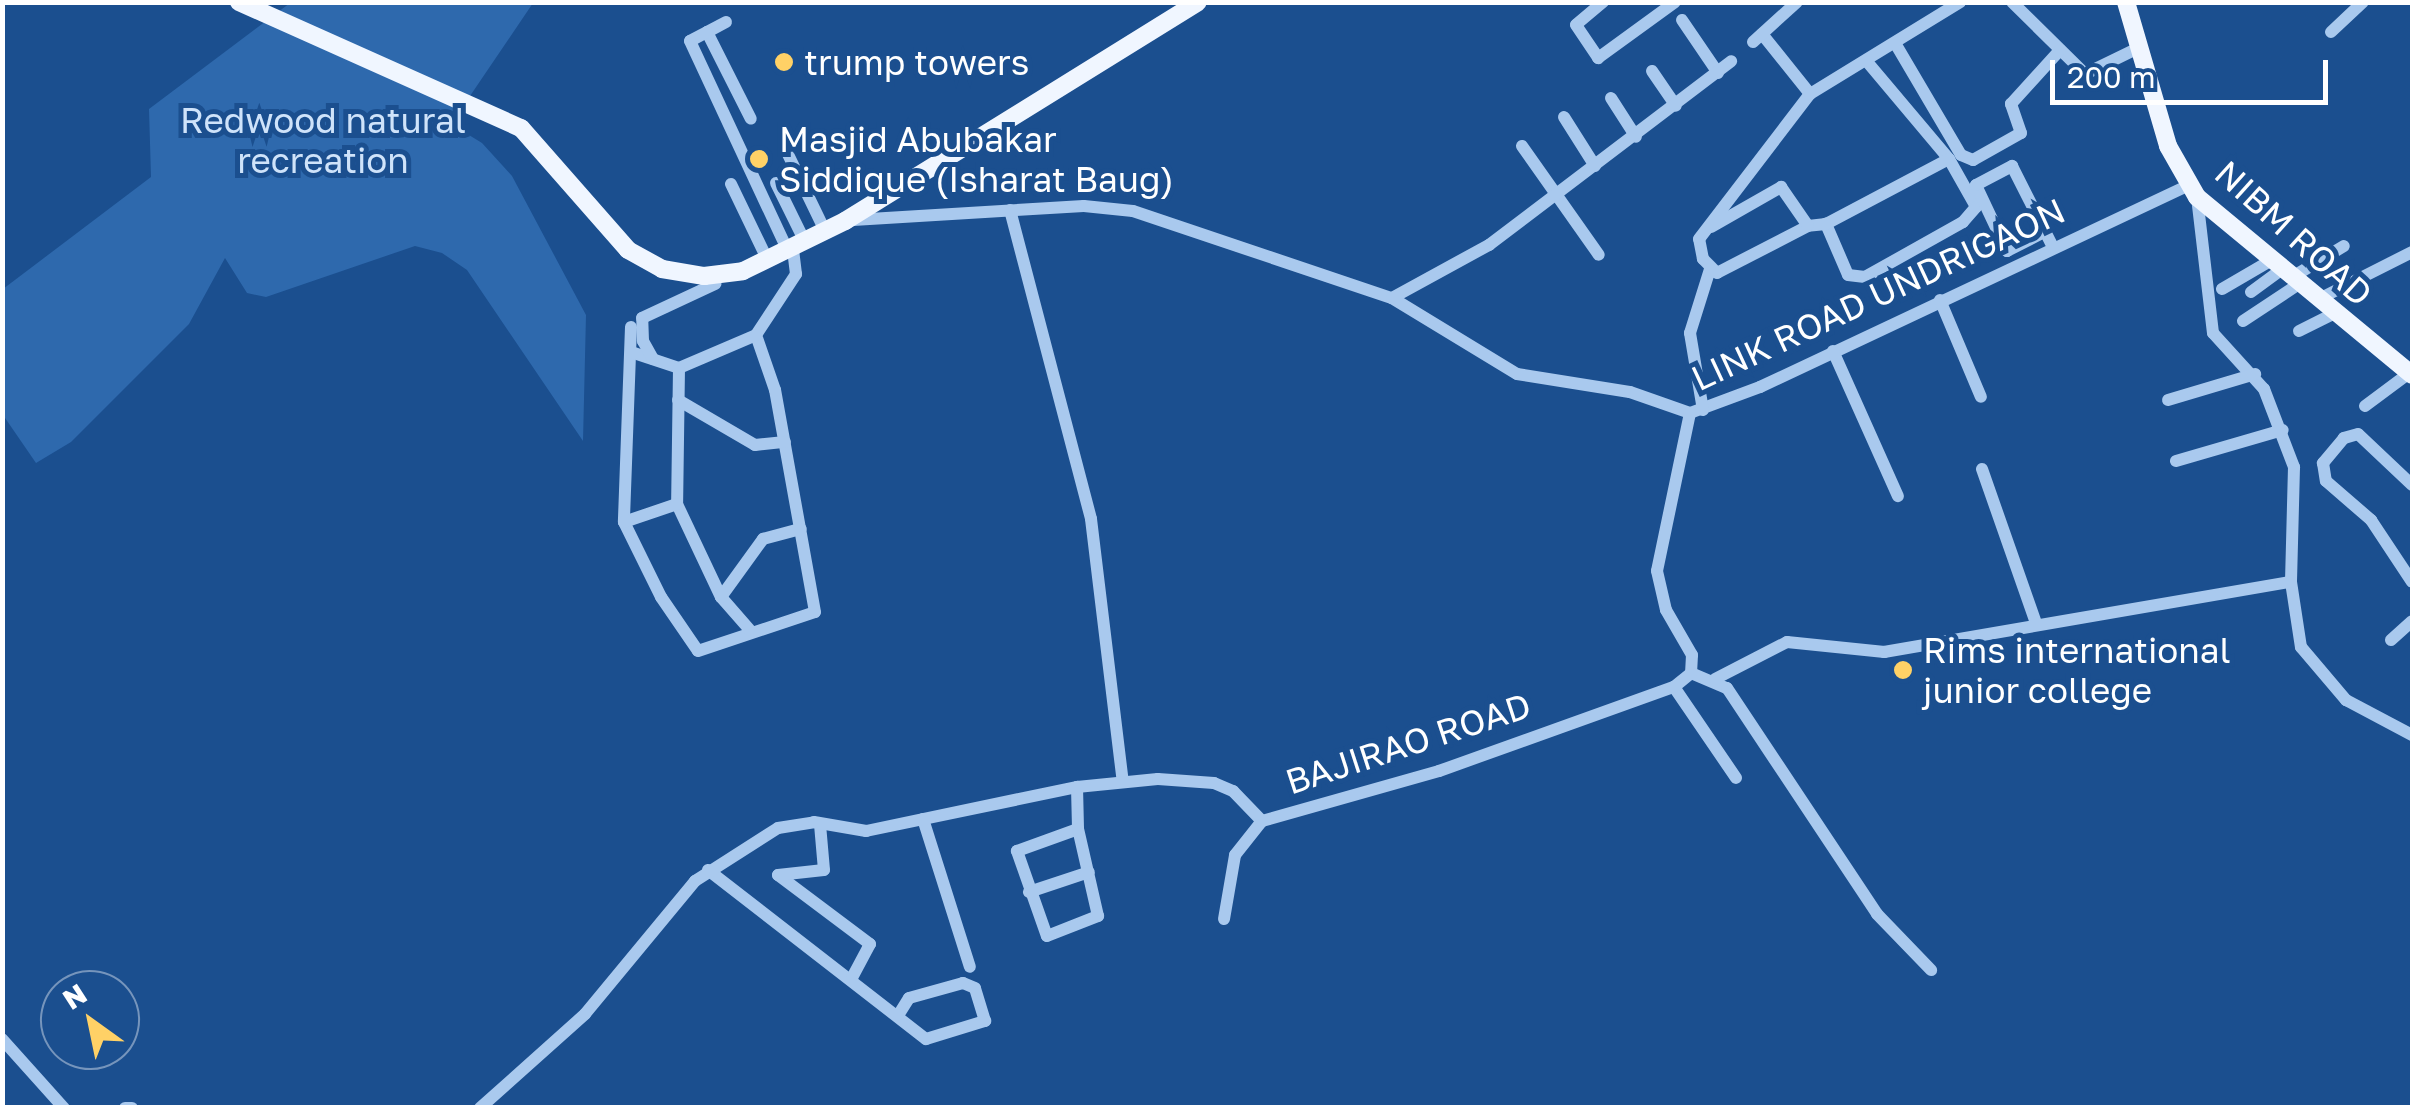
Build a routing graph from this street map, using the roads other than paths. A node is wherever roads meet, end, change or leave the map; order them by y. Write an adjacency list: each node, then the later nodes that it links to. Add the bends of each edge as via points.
1 (240, 2): 47 (main road, via 521,128 646,264 704,276)
2 (1198, 2): 36 (main road)
3 (1603, 2): 4 (street, via 1576,25 1598,58)
4 (1674, 2)
5 (1797, 2): 21 (street, via 1758,38)
6 (1960, 2): 14 (street)
7 (2012, 2): 16 (street)
8 (2126, 2): 15 (main road, NIBM ROAD)
9 (2364, 2): 13 (street)
10 (1682, 20): 20 (street)
11 (726, 22): 12 (street)
12 (707, 32): 25 (street); 44 (street, via 690,40)
13 (2330, 32)
14 (1895, 44): 16 (street, via 1960,155 1973,160 2022,132 2011,104); 18 (street)
15 (2138, 48): 16 (street, via 2085,74); 33 (main road, NIBM ROAD, via 2168,146)
16 (2060, 50)
17 (1732, 61): 20 (street)
18 (1869, 64): 21 (street); 29 (street)
19 (1652, 71): 23 (street)
20 (1718, 73): 23 (street)
21 (1810, 94): 39 (street)
22 (1611, 98): 26 (street)
23 (1676, 106): 26 (street)
24 (1564, 118): 30 (street)
25 (751, 119)
26 (1636, 136): 30 (street)
27 (784, 146): 40 (street)
28 (1522, 146): 34 (street)
29 (1949, 158): 37 (street); 37 (street, via 1976,207 1971,216 1865,277 1848,275 1839,264)
30 (1595, 166): 34 (street)
31 (776, 183): 44 (street)
32 (731, 184): 47 (street)
33 (2193, 191): 42 (street, LINK ROAD UNDRIGAON); 49 (main road, NIBM ROAD); 66 (street, via 2213,333)
34 (1561, 193): 46 (street); 53 (street, via 1489,245)
35 (1010, 210): 36 (street, LINK ROAD UNDRIGAON); 53 (street, LINK ROAD UNDRIGAON, via 1133,212); 93 (street, via 1091,519)
36 (845, 220): 40 (main road)
37 (1826, 224): 38 (street)
38 (1808, 226): 39 (street, via 1781,187); 48 (street, via 1726,272)
39 (1704, 230): 48 (street, via 1699,239)
40 (824, 231): 44 (main road)
41 (2046, 232): 41 (street, via 2012,166 1976,185 2007,251); 42 (street)
42 (2054, 246): 55 (street, LINK ROAD UNDRIGAON)
43 (2344, 246): 49 (street)
44 (795, 247): 47 (main road); 60 (street, via 796,274)
45 (2412, 252): 54 (street)
46 (1599, 255)
47 (768, 260)
48 (1710, 269): 71 (street, via 1690,333)
49 (2289, 271): 51 (street); 52 (street); 54 (main road, NIBM ROAD); 57 (street)
50 (716, 284): 63 (street, via 642,318 642,340)
51 (2222, 289)
52 (2251, 292)
53 (1392, 298): 71 (street, LINK ROAD UNDRIGAON, via 1517,374 1630,392)
54 (2319, 299): 56 (main road, NIBM ROAD)
55 (1940, 300): 62 (street, LINK ROAD UNDRIGAON); 67 (street)
56 (2335, 313): 59 (street); 65 (main road, NIBM ROAD)
57 (2243, 321)
58 (631, 327): 61 (street)
59 (2299, 331)
60 (756, 334): 64 (street); 73 (street)
61 (631, 352): 63 (street); 79 (street)
62 (1833, 352): 71 (street, LINK ROAD UNDRIGAON); 77 (street)
63 (652, 359): 64 (street)
64 (678, 368): 68 (street)
65 (2411, 373): 70 (street)
66 (2255, 374): 69 (street); 72 (street)
67 (1981, 397)
68 (678, 400): 73 (street, via 755,445); 78 (street)
69 (2168, 400)
70 (2364, 406)
71 (1693, 417): 88 (street, via 1657,571 1666,610 1692,655)
72 (2283, 430): 74 (street); 81 (street, via 2297,489)
73 (785, 442): 80 (street)
74 (2176, 461)
75 (1982, 469): 85 (street)
76 (2412, 484): 82 (street, via 2358,434 2344,438 2323,464 2326,481 2370,520)
77 (1898, 496)
78 (677, 504): 79 (street); 83 (street)
79 (624, 522): 86 (street, via 661,597 698,651)
80 (801, 529): 83 (street, via 763,539); 86 (street, via 814,612)
81 (2291, 582): 85 (street); 91 (street, via 2298,636 2313,667 2354,707)
82 (2412, 582)
83 (720, 597): 86 (street)
84 (2412, 621): 87 (street)
85 (2036, 623): 89 (street, via 1884,652 1788,642)
86 (749, 630)
87 (2391, 640)
88 (1690, 673): 89 (street); 90 (street, BAJIRAO ROAD)
89 (1715, 679): 104 (street, via 1877,914)
90 (1674, 687): 92 (street); 96 (street, BAJIRAO ROAD, via 1488,748 1439,772)
91 (2412, 735)
92 (1736, 778)
93 (1123, 782): 94 (street, BAJIRAO ROAD); 96 (street, BAJIRAO ROAD, via 1214,783)
94 (1077, 787): 95 (street, BAJIRAO ROAD); 98 (street)
95 (924, 820): 97 (street, BAJIRAO ROAD, via 866,831); 103 (street)
96 (1262, 821): 102 (street, via 1244,835 1235,855)
97 (820, 824): 99 (street, BAJIRAO ROAD, via 795,822); 105 (street, via 824,870 778,875 870,944)
98 (1078, 829): 100 (street); 101 (street, via 1018,849)
99 (708, 870): 105 (street); 109 (street, BAJIRAO ROAD, via 676,899 585,1014)
100 (1089, 872): 101 (street); 101 (street, via 1098,916 1050,936)
101 (1029, 892)
102 (1224, 919)
103 (970, 968)
104 (1931, 970)
105 (852, 978): 106 (street)
106 (899, 1014): 106 (street, via 909,998 970,984 985,1021 926,1039)
107 (2, 1039): 108 (street)
108 (64, 1108)
109 (480, 1108)

